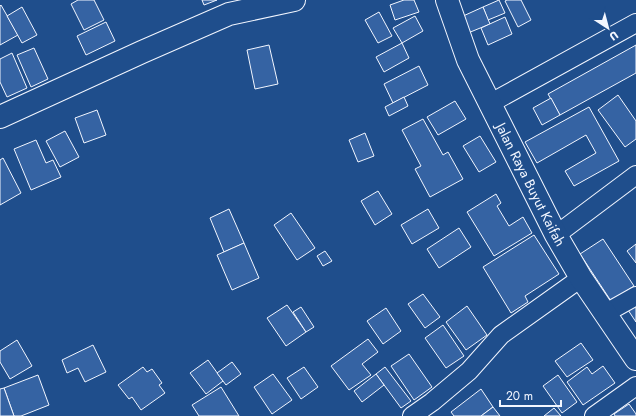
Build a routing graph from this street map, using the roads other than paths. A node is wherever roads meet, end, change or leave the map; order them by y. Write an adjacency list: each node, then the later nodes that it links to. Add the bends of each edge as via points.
1 (294, 0): 5 (street, via 228,14)
2 (447, 0): 4 (street, Jalan Raya Buyut Kaifah, via 468,60)
3 (636, 23): 4 (street)
4 (489, 104): 7 (street, Jalan Raya Buyut Kaifah)
5 (0, 117)
6 (636, 175): 7 (street)
7 (556, 235): 8 (street, Jalan Raya Buyut Kaifah)
8 (581, 278): 10 (street, Jalan Raya Buyut Kaifah); 13 (street, via 501,335 469,371)
9 (636, 296): 10 (street)
10 (604, 314): 11 (street, Jalan Raya Buyut Kaifah)
11 (636, 359)
12 (636, 386): 14 (street)
13 (412, 416)
14 (594, 416)

